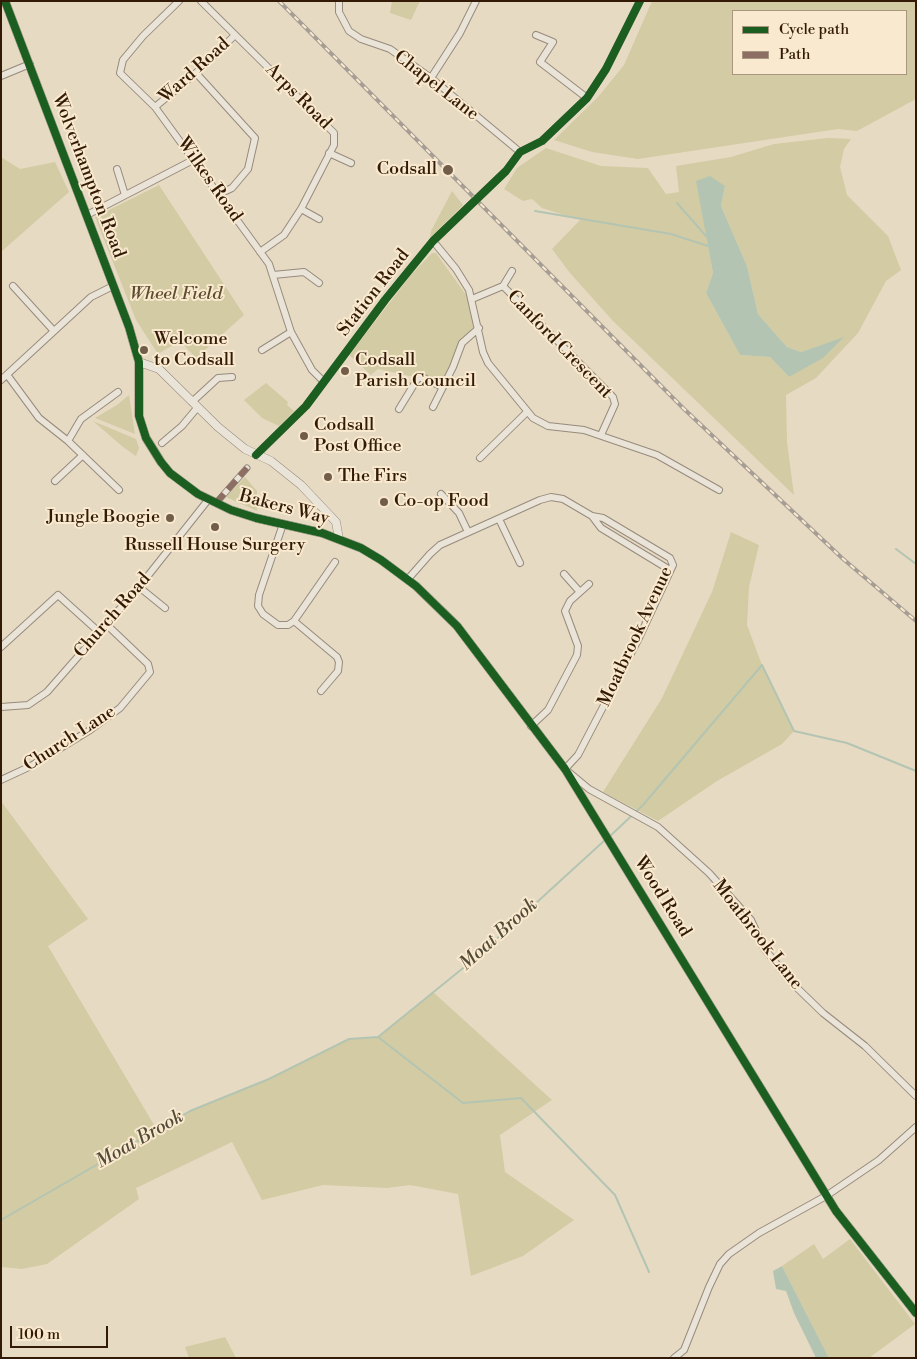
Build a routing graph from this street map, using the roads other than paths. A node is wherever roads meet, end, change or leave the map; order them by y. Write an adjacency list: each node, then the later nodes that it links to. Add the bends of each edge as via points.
1 (5, 1): 9 (street, Wolverhampton Road)
2 (178, 1): 14 (street, Wilkes Road, via 143,36 120,66 122,76)
3 (201, 1): 7 (street, Arps Road)
4 (339, 1): 12 (street, Chapel Lane, via 339,12 349,31 361,39 390,49)
5 (476, 1): 12 (street)
6 (640, 1): 13 (street, via 606,69)
7 (235, 35): 10 (street, Ward Road); 16 (street, Arps Road, via 334,133 335,141)
8 (536, 35): 13 (street, via 553,42 540,62)
9 (30, 64): 11 (street); 23 (street, Wolverhampton Road)
10 (196, 73): 14 (street, Ward Road); 20 (street, via 255,138 248,169 232,188)
11 (1, 76)
12 (431, 78): 15 (street, Chapel Lane)
13 (587, 98): 15 (street, via 542,141)
14 (155, 107): 17 (street, Wilkes Road)
15 (520, 152): 25 (street, Station Road, via 506,172)
16 (330, 153): 18 (street); 22 (street, Arps Road)
17 (195, 159): 20 (street, Wilkes Road); 21 (street)
18 (350, 163)
19 (118, 169): 21 (street)
20 (219, 194): 26 (street, Wilkes Road)
21 (125, 195): 23 (street)
22 (301, 209): 24 (street); 26 (street, Arps Road, via 284,235)
23 (87, 215): 31 (street, Wolverhampton Road)
24 (319, 219)
25 (433, 241): 33 (street, via 463,278); 42 (street, Station Road)
26 (260, 252): 28 (street, Wilkes Road)
27 (512, 271): 32 (street)
28 (273, 275): 29 (street, via 304,272); 36 (street, Wilkes Road)
29 (319, 283)
30 (14, 286): 35 (street)
31 (113, 286): 35 (street, via 91,296); 38 (street, Wolverhampton Road)
32 (503, 286): 33 (street, Canford Crescent); 49 (street, Canford Crescent, via 613,397 615,404)
33 (472, 299): 34 (street)
34 (479, 328): 43 (street, via 462,343 454,367); 48 (street, via 488,363)
35 (53, 330): 39 (street)
36 (291, 332): 37 (street); 42 (street, Wilkes Road, via 312,370)
37 (262, 350)
38 (139, 362): 45 (street, via 159,369); 60 (street, Bakers Way, via 139,416 146,438 170,473)
39 (8, 376): 41 (street); 50 (street, via 39,418)
40 (232, 377): 45 (street, via 218,378)
41 (1, 380)
42 (324, 382): 53 (street, Station Road, via 306,406)
43 (442, 387): 46 (street); 47 (street, via 418,378)
44 (118, 392): 50 (street, via 80,419)
45 (195, 405): 51 (street); 53 (street)
46 (433, 406)
47 (399, 409)
48 (527, 412): 49 (street, via 548,426); 54 (street)
49 (601, 435): 58 (street, via 657,455)
50 (68, 441): 52 (street)
51 (162, 443)
52 (83, 455): 56 (street); 57 (street)
53 (256, 455): 65 (street, via 271,461 301,485 336,522)
54 (480, 458)
55 (247, 468): 60 (street)
56 (55, 481)
57 (119, 490)
58 (719, 490)
59 (441, 494): 64 (street, via 459,513)
60 (212, 501): 63 (street, Bakers Way, via 242,514); 72 (street, Church Road)
61 (592, 516): 62 (street, Moatbrook Avenue, via 563,499 552,497); 68 (street, via 601,528); 68 (street, Moatbrook Avenue, via 604,518 670,558 673,562)
62 (498, 519): 64 (street, Moatbrook Avenue); 67 (street)
63 (284, 524): 65 (street, Bakers Way); 75 (street, via 258,606 278,625)
64 (468, 532): 70 (street, Moatbrook Avenue, via 436,548)
65 (339, 539): 70 (street, Wood Road, via 376,556)
66 (335, 562): 75 (street)
67 (520, 562)
68 (670, 570): 82 (street, Moatbrook Avenue, via 589,735 578,755)
69 (564, 574): 73 (street)
70 (408, 580): 81 (street, Wood Road, via 458,626)
71 (589, 584): 73 (street)
72 (139, 587): 74 (street); 76 (street, Church Road)
73 (579, 591): 81 (street, via 570,600 566,611 578,646 577,655 548,710)
74 (165, 608)
75 (294, 622): 79 (street, via 339,662 336,674)
76 (106, 624): 77 (street, Church Road); 83 (street, Church Lane, via 148,664 150,672 120,708 31,766)
77 (99, 632): 78 (street, via 58,595); 80 (street, Church Road, via 47,692 28,705)
78 (1, 648)
79 (321, 691)
80 (1, 707)
81 (531, 726): 82 (street, Wood Road)
82 (565, 769): 84 (street, Moatbrook Lane, via 589,789 658,827 709,873 751,920 764,948 790,982 865,1046); 86 (street, Wood Road)
83 (1, 780)
84 (916, 1096)
85 (916, 1127): 86 (street, via 879,1160)
86 (826, 1196): 87 (street, Wood Road); 88 (street, via 759,1232 729,1254 709,1286 684,1350)
87 (916, 1313)
88 (674, 1358)

